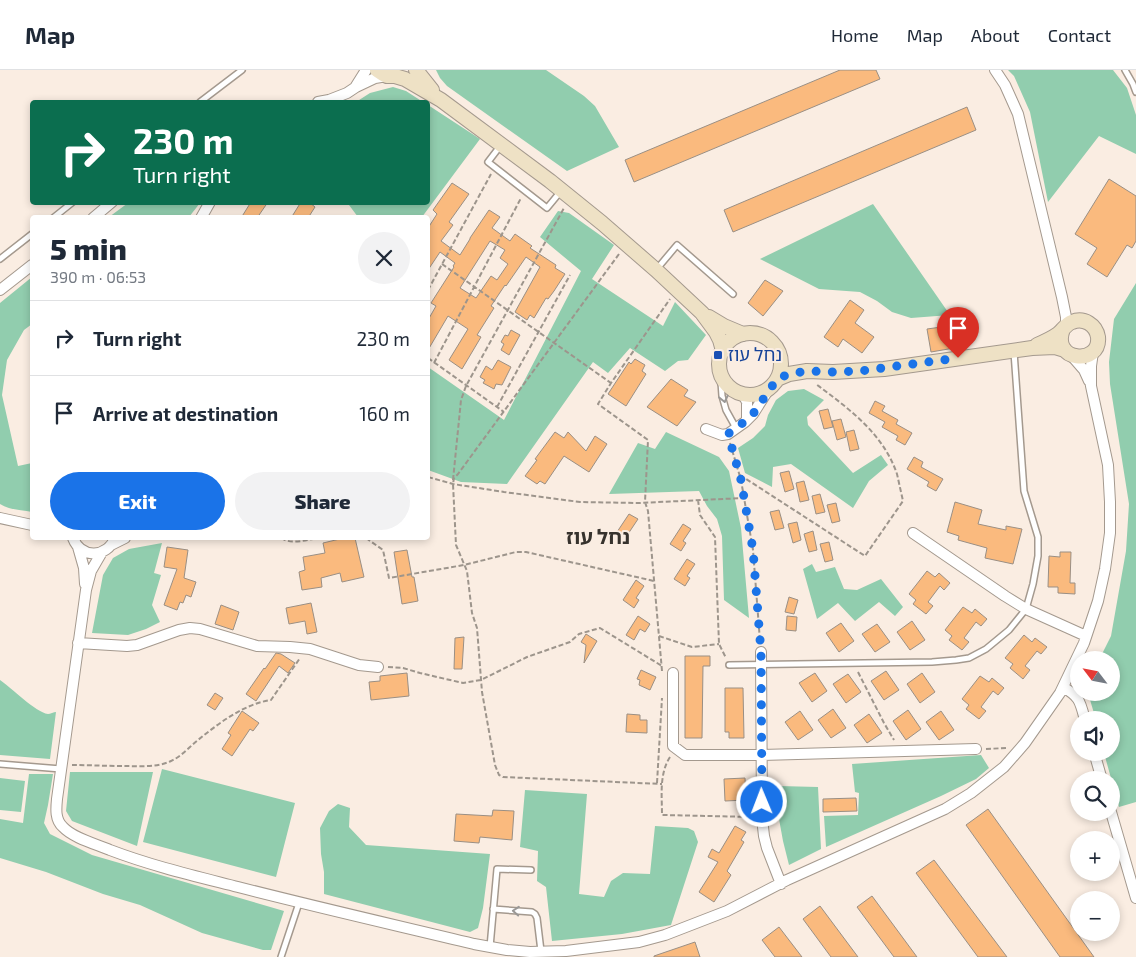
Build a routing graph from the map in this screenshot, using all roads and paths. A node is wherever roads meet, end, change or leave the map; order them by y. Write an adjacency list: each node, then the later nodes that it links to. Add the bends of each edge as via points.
1 (242, 70): 9 (lane)
2 (366, 70): 7 (street)
3 (416, 70): 11 (street)
4 (995, 70): 32 (street, via 1018,114)
5 (1125, 70): 8 (lane)
6 (391, 73): 7 (street); 11 (street)
7 (356, 87): 10 (street)
8 (1136, 92)
9 (203, 100)
10 (326, 100)
11 (441, 100): 12 (street)
12 (502, 145): 13 (lane, via 488,162); 15 (street)
13 (495, 168): 14 (lane); 23 (path)
14 (525, 191): 15 (lane, via 546,208); 28 (path)
15 (566, 194): 25 (street); 33 (path)
16 (69, 205): 18 (lane)
17 (108, 205): 19 (street)
18 (57, 215)
19 (97, 215)
20 (30, 236): 22 (lane)
21 (618, 254): 39 (path)
22 (0, 259)
23 (442, 264): 27 (path); 28 (path)
24 (30, 266): 30 (street)
25 (656, 270): 29 (street); 31 (lane, via 677,246)
26 (570, 275): 37 (path)
27 (430, 286)
28 (475, 287): 33 (path); 47 (path)
29 (677, 289): 34 (street); 50 (path)
30 (0, 290)
31 (733, 294)
32 (1062, 297): 35 (street, via 1068,310); 36 (street)
33 (508, 310): 37 (path); 52 (path)
34 (702, 313): 38 (street); 41 (street, via 716,332)
35 (1080, 320): 36 (street); 43 (street, via 1096,329 1098,341)
36 (1065, 328): 40 (street); 44 (street, via 1061,341)
37 (539, 332): 39 (path); 55 (path)
38 (743, 334): 41 (street, via 730,341); 45 (street, via 765,337)
39 (554, 343): 50 (path); 56 (path)
40 (1032, 348): 42 (street); 44 (street, via 1055,347)
41 (723, 351): 48 (street)
42 (1014, 351): 49 (street, via 884,368); 78 (lane, via 1024,491 1038,537 1038,556)
43 (1093, 352): 44 (street, via 1082,357); 53 (street)
44 (1068, 353): 53 (street, via 1084,370)
45 (779, 354): 49 (street); 51 (street, via 780,367)
46 (430, 360): 47 (path)
47 (434, 363): 52 (path)
48 (720, 368): 54 (street, via 724,381 734,391); 59 (lane, one-way to 59, via 722,396)
49 (804, 371): 51 (street, via 789,374); 60 (path, via 864,422 883,446 896,473 903,501 865,556)
50 (611, 383): 65 (path, via 598,404 648,440)
51 (774, 383): 54 (street, via 760,393); 57 (street)
52 (466, 386): 55 (path); 62 (path, via 461,400)
53 (1092, 386): 80 (street, via 1108,465 1110,533 1098,601)
54 (743, 394): 57 (street, via 747,402)
55 (497, 407): 56 (path)
56 (504, 412): 62 (path, via 454,478)
57 (747, 420): 59 (street)
58 (706, 429): 59 (street, via 722,435)
59 (732, 431): 60 (path)
60 (740, 475): 63 (path)
61 (430, 478): 62 (path)
62 (453, 484): 65 (path, via 580,502); 75 (path, via 456,545)
63 (744, 498): 64 (path); 84 (path, via 753,550)
64 (698, 500): 65 (path); 82 (path, via 700,515 716,536)
65 (645, 502): 76 (path)
66 (0, 518): 67 (street)
67 (30, 525)
68 (913, 533): 78 (street)
69 (74, 540): 74 (street, via 82,550); 77 (street, via 84,568)
70 (283, 540): 71 (path)
71 (306, 540)
72 (369, 540): 75 (path, via 383,550 389,578)
73 (113, 541): 74 (street)
74 (102, 552): 77 (street, via 91,571)
75 (464, 565): 76 (path, via 526,552); 91 (path, via 477,628)
76 (654, 581): 79 (path)
77 (86, 590): 81 (street)
78 (1026, 609): 80 (street); 85 (lane, via 1009,630 969,658)
79 (659, 636): 82 (path, via 692,648); 88 (path)
80 (1086, 636): 92 (street)
81 (78, 643): 83 (street, via 137,645 190,628 257,646); 101 (street)
82 (719, 644): 87 (path)
83 (307, 648): 89 (street, via 359,665); 101 (path, via 271,700 248,706 169,762 148,766)
84 (761, 652): 86 (street)
85 (853, 663): 86 (lane); 98 (path)
86 (761, 664): 87 (lane); 99 (street)
87 (729, 665)
88 (662, 666): 90 (path); 91 (path, via 600,628 579,634 570,642 527,657)
89 (378, 667): 91 (path, via 403,668 464,683)
90 (668, 674): 96 (street)
91 (481, 680): 102 (path, via 495,765 503,778)
92 (1063, 687): 94 (street, via 1074,693); 95 (street)
93 (662, 696): 102 (path)
94 (1083, 711)
95 (1021, 747): 97 (path); 107 (street, via 1004,767 945,809)
96 (675, 748): 99 (street, via 691,755); 103 (path, via 665,765)
97 (976, 750): 98 (street)
98 (901, 751): 99 (street)
99 (761, 755): 104 (street)
100 (0, 764): 101 (lane)
101 (61, 767): 109 (street, via 56,810 61,826 68,832 151,865)
102 (657, 784): 103 (path)
103 (662, 784): 104 (path, via 662,815)
104 (762, 818): 107 (street, via 767,848)
105 (1114, 821): 108 (street)
106 (531, 870): 110 (lane, via 497,869)
107 (781, 884): 112 (street, via 727,911 666,935 607,947)
108 (1136, 898)
109 (299, 902): 111 (street); 113 (lane)
110 (493, 909): 111 (lane); 112 (lane, one-way to 110, via 535,914)
111 (490, 947): 112 (street)
112 (541, 951)
113 (281, 957)

